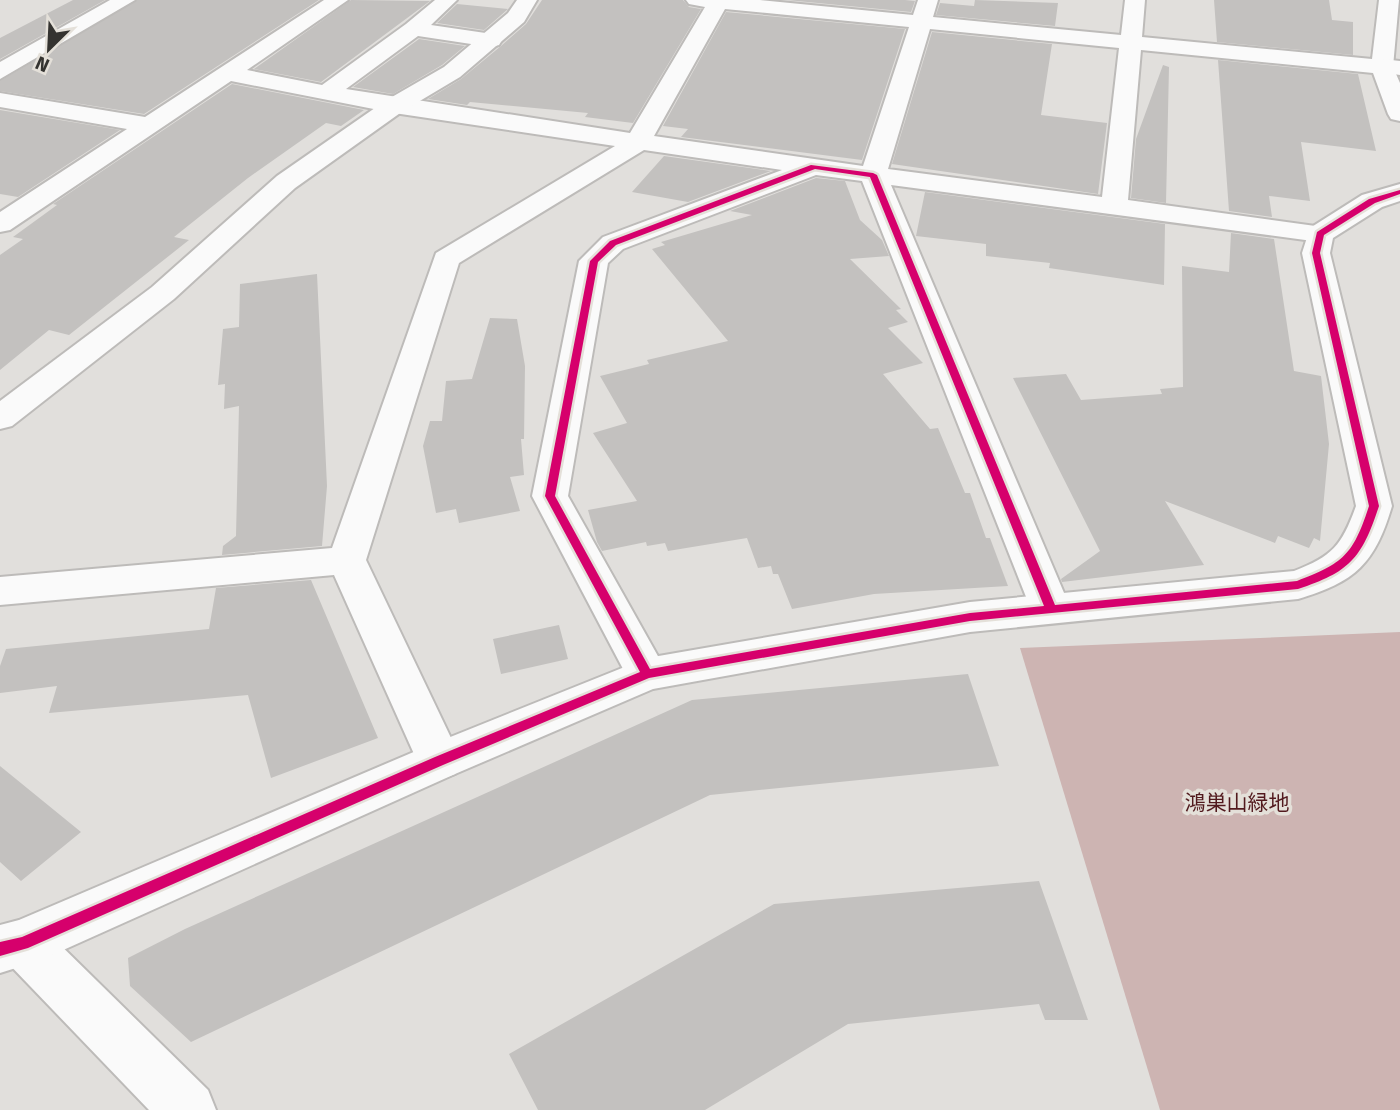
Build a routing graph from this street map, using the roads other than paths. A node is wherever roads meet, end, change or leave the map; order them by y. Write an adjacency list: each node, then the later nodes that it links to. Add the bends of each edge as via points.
1 (125, 0): 13 (street)
2 (338, 0): 14 (street)
3 (447, 0): 9 (street)
4 (527, 0): 10 (street)
5 (1135, 0): 11 (street)
6 (1389, 0): 12 (street)
7 (711, 1): 8 (street); 20 (street)
8 (925, 11): 11 (street); 22 (street)
9 (414, 29): 10 (street); 15 (street)
10 (491, 40): 17 (street, via 452,72)
11 (1131, 43): 12 (street); 24 (street)
12 (1388, 67): 18 (street)
13 (0, 72)
14 (226, 73): 15 (street); 19 (street)
15 (326, 93): 17 (street)
16 (0, 100): 19 (street)
17 (394, 106): 20 (street); 27 (street, via 286,183 163,293)
18 (1400, 114)
19 (148, 125): 25 (street)
20 (637, 144): 21 (street); 28 (street, via 446,259)
21 (814, 167): 22 (street); 31 (street, via 613,243 594,261 550,496)
22 (873, 174): 24 (street); 30 (street)
23 (1400, 192): 26 (street, via 1372,201)
24 (1114, 209): 26 (street)
25 (0, 224)
26 (1320, 234): 30 (street, via 1317,253 1374,506 1362,545 1341,568 1298,585)
27 (0, 418)
28 (347, 560): 29 (street); 32 (street)
29 (0, 591)
30 (1050, 607): 31 (street)
31 (647, 674): 32 (street)
32 (439, 761): 33 (street)
33 (11, 946): 34 (street)
34 (188, 1110)

